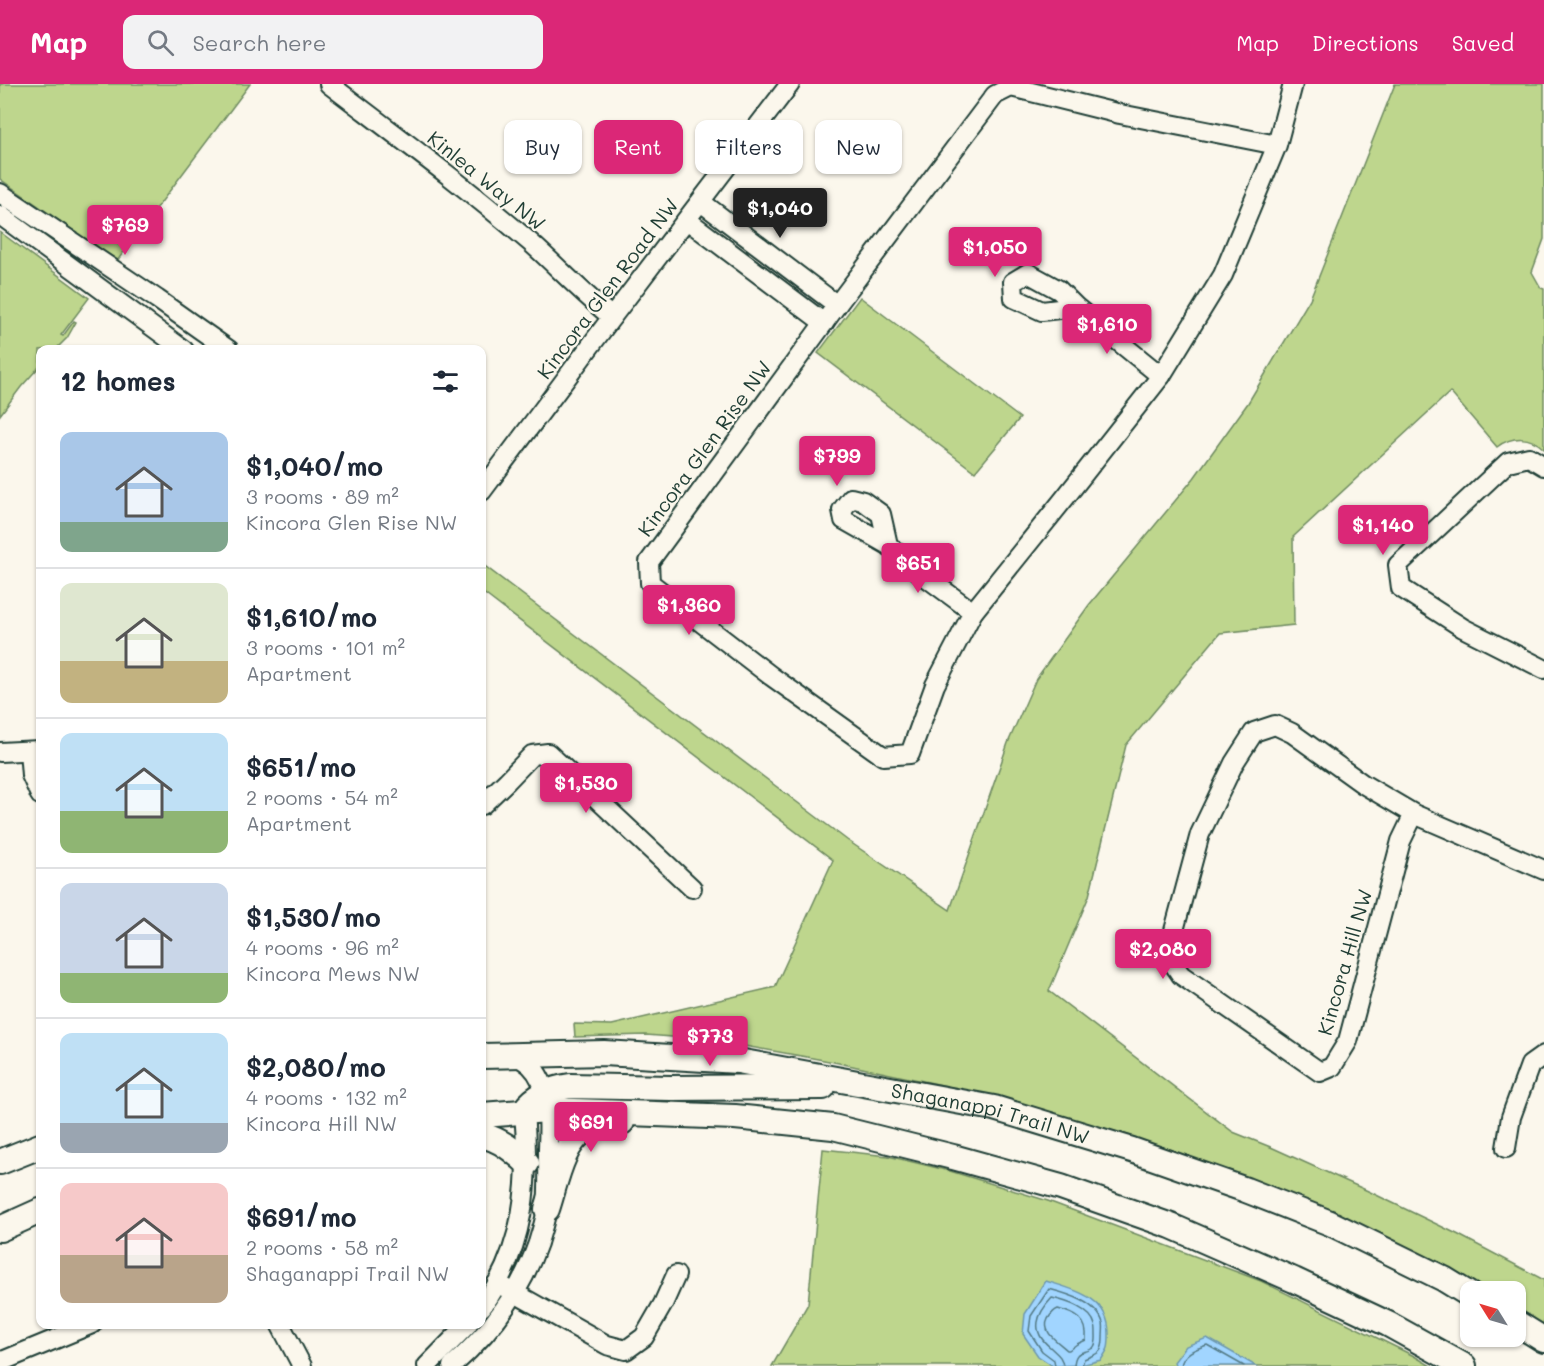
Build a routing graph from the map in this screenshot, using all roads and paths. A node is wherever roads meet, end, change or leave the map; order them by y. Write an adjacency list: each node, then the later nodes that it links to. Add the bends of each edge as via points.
1 (329, 84): 11 (street, Kinlea Way NW, via 523,236)
2 (790, 84): 6 (street, Kincora Glen Road NW)
3 (1293, 84): 4 (street, Kincora Glen Rise NW)
4 (1277, 145): 9 (street, Kincora Glen Rise NW, via 1120,114 1011,87 995,95); 15 (street, Kincora Glen Rise NW, via 1223,275)
5 (0, 193): 14 (street)
6 (701, 202): 8 (street, Kincora Glen Road NW); 9 (street)
7 (0, 215): 13 (street)
8 (687, 220): 11 (street, Kincora Glen Road NW); 12 (street)
9 (837, 305): 12 (street, Kincora Glen Rise NW)
10 (1076, 307): 15 (street)
11 (612, 317): 17 (street, Kincora Glen Road NW)
12 (824, 322): 19 (street, Kincora Glen Rise NW, via 649,562 650,583 883,756 909,754 935,686)
13 (177, 345)
14 (222, 345)
15 (1161, 376): 19 (street, Kincora Glen Rise NW)
16 (1544, 466): 20 (street, via 1529,457 1508,462 1398,565 1401,588 1463,628)
17 (486, 486)
18 (888, 545): 19 (street)
19 (973, 612)
20 (1544, 669)
21 (35, 750): 22 (street); 23 (street, via 32,775)
22 (0, 752)
23 (36, 785)
24 (486, 801): 27 (street, via 532,755 548,753)
25 (1414, 814): 25 (street, Kincora Hill NW, via 1363,784 1292,733 1275,725 1254,732 1234,763 1200,834 1170,959 1181,975 1320,1072 1332,1067 1348,1041 1401,841); 26 (street, Kincora Hill NW)
26 (1544, 870)
27 (692, 888)
28 (515, 1054): 30 (main road, Shaganappi Trail NW); 31 (main road, Shaganappi Trail NW, via 604,1053 738,1060); 32 (street, via 541,1080)
29 (1544, 1055): 37 (street, via 1530,1065 1511,1117)
30 (486, 1056)
31 (883, 1087): 32 (main road, via 570,1086 560,1088); 45 (main road, Shaganappi Trail NW, via 994,1108 1132,1149 1330,1223)
32 (539, 1105): 33 (main road); 34 (main road); 39 (street); 40 (street)
33 (486, 1114)
34 (651, 1115): 40 (main road, via 586,1130 576,1138 566,1152); 57 (main road, via 735,1117 833,1127 1061,1187 1171,1226 1293,1280 1388,1324)
35 (486, 1136): 39 (main road, via 502,1142)
36 (36, 1148): 38 (main road)
37 (1506, 1148)
38 (0, 1162)
39 (527, 1163): 44 (street, via 524,1205 510,1255)
40 (547, 1209): 46 (street, via 542,1231)
41 (36, 1213): 42 (main road)
42 (0, 1228)
43 (676, 1275): 46 (street, via 644,1337 626,1350 607,1345)
44 (497, 1283): 46 (street); 47 (street)
45 (1460, 1289)
46 (515, 1294): 56 (street, via 487,1333)
47 (486, 1301)
48 (80, 1329): 53 (street)
49 (283, 1329): 54 (street)
50 (463, 1329): 55 (street)
51 (1526, 1329): 52 (main road)
52 (1544, 1340)
53 (0, 1362)
54 (302, 1366)
55 (427, 1366)
56 (452, 1366)
57 (1464, 1366)

